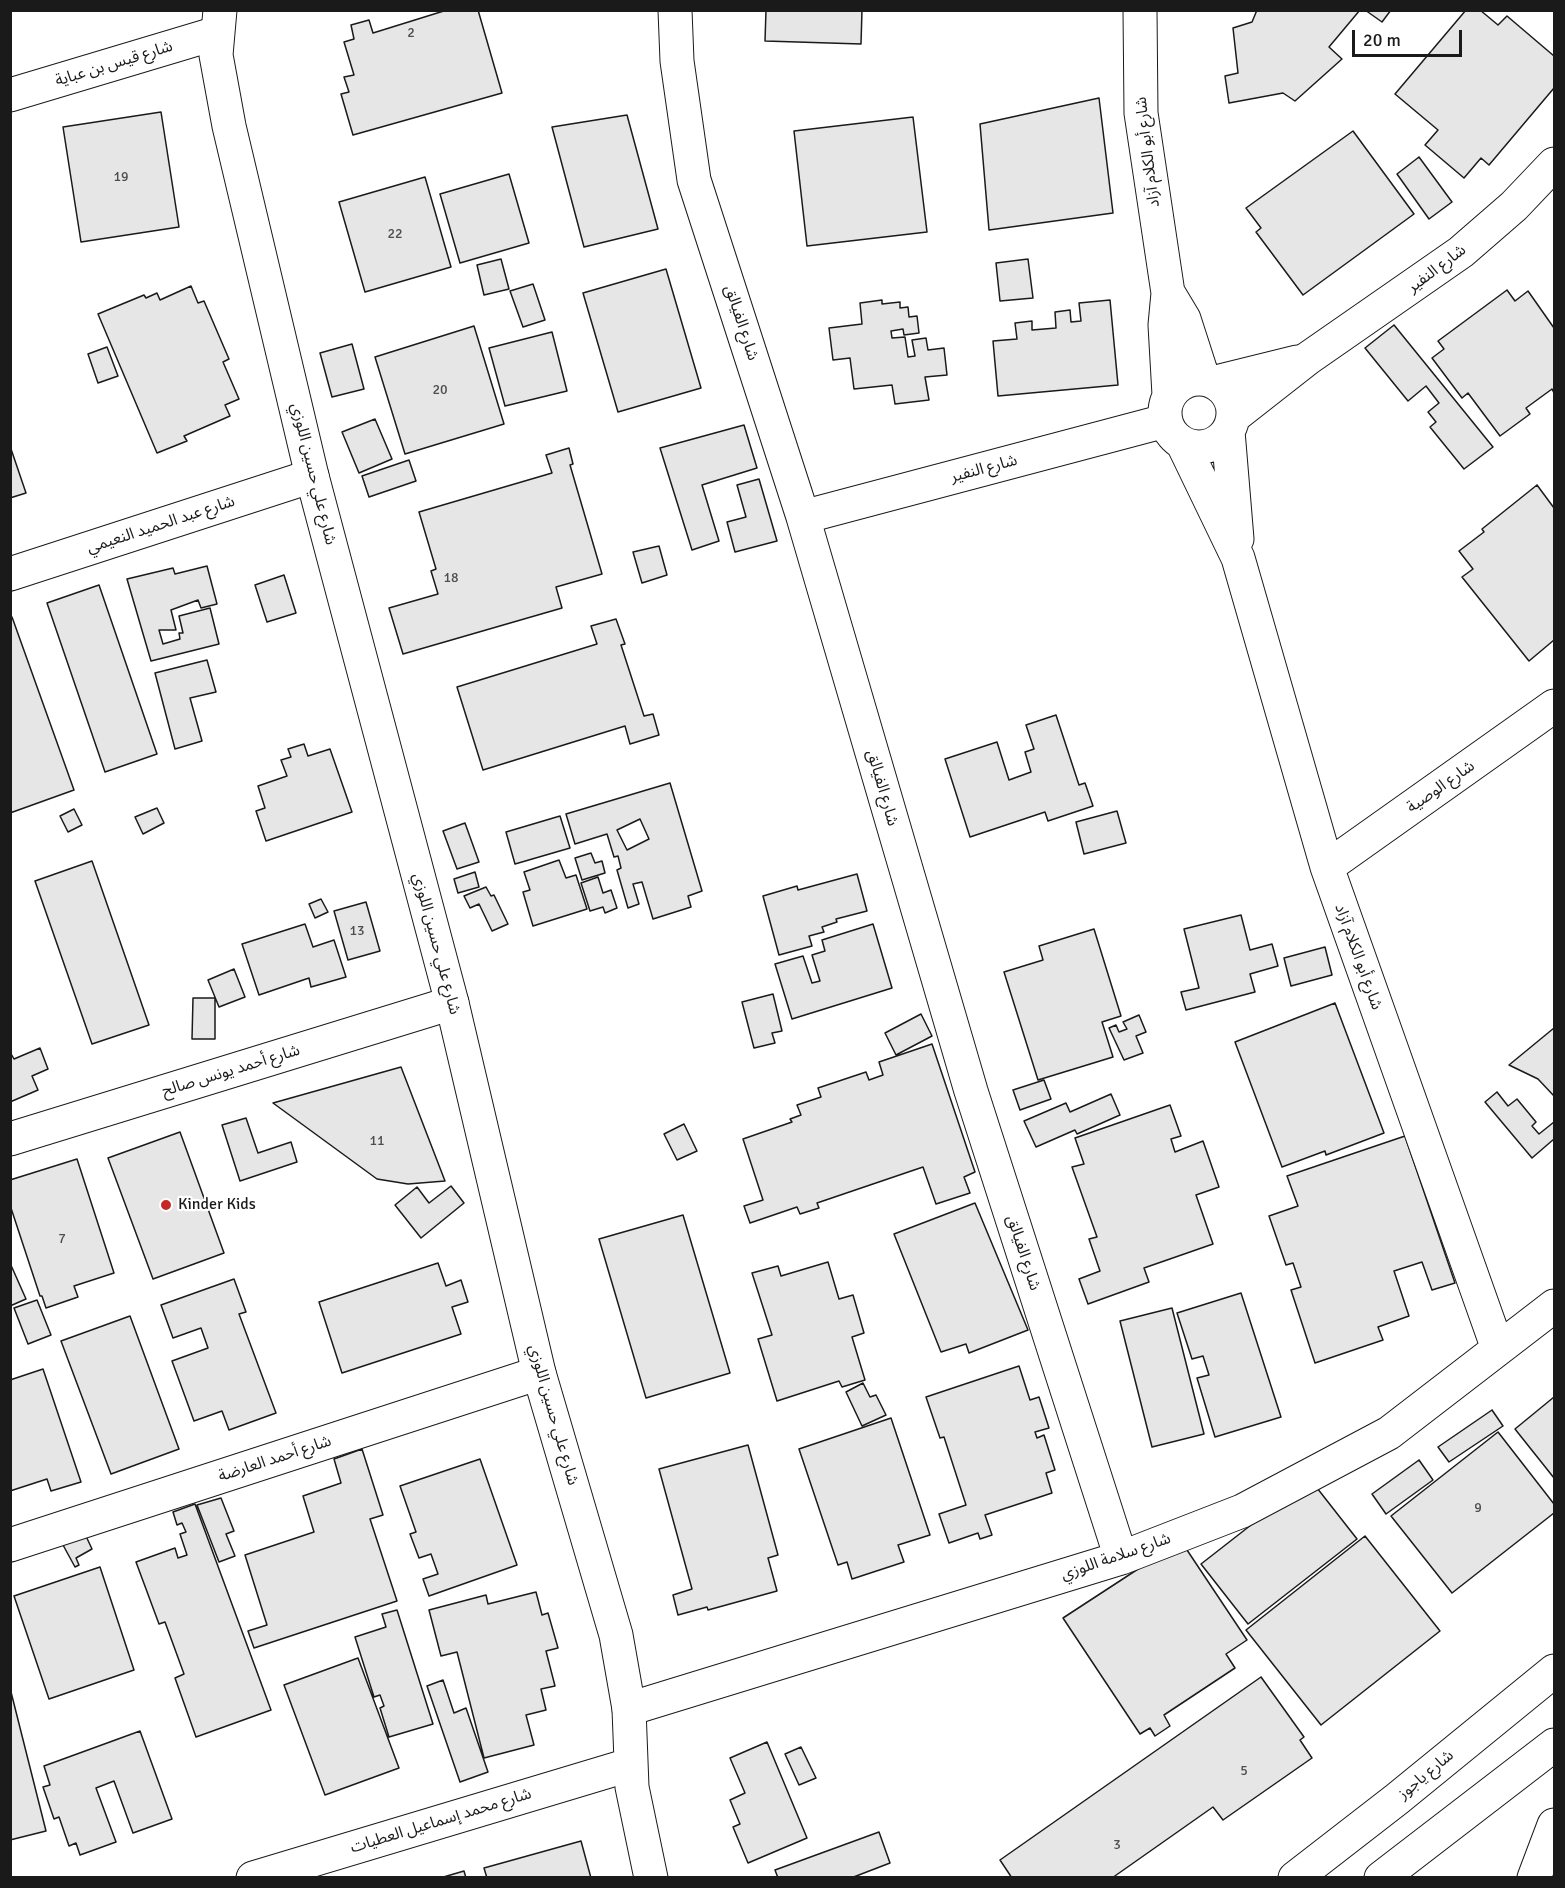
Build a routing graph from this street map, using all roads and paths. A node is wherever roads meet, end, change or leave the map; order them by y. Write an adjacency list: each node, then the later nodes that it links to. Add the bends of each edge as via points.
1 (675, 10): 12 (street, شارع الفيالق, via 677,61 694,180)
2 (1140, 10): 6 (street, شارع أبو الكلام آزاد, via 1141,113)
3 (218, 22): 4 (street, شارع قيس بن عباية); 11 (street, شارع علي حسين اللوزي, via 216,55 229,126)
4 (10, 95)
5 (1554, 164): 7 (street, شارع النفير, via 1514,206 1461,252)
6 (1168, 293): 8 (street, شارع أبو الكلام آزاد, via 1184,319); 9 (street, شارع أبو الكلام آزاد, via 1165,325)
7 (1307, 359): 8 (street, شارع النفير); 10 (street, شارع النفير)
8 (1209, 380): 9 (street, via 1190,379 1178,385); 10 (street, via 1226,391 1232,404)
9 (1172, 420): 10 (street, via 1196,447 1220,440); 12 (street, شارع النفير); 13 (street, شارع أبو الكلام آزاد)
10 (1231, 424): 13 (street, شارع أبو الكلام آزاد)
11 (312, 476): 14 (street, شارع عبد الحميد النعيمي); 17 (street, شارع علي حسين اللوزي)
12 (803, 517): 23 (street, شارع الفيالق, via 971,1091)
13 (1238, 558): 16 (street, شارع أبو الكلام آزاد)
14 (10, 574)
15 (1554, 706): 16 (street, شارع الوصية)
16 (1327, 867): 20 (street, شارع أبو الكلام آزاد)
17 (452, 1003): 18 (street, شارع أحمد يونس صالح); 21 (street, شارع علي حسين اللوزي)
18 (10, 1139)
19 (1554, 1306): 20 (street, شارع سلامة اللوزي)
20 (1497, 1349): 23 (street, شارع سلامة اللوزي, via 1389,1433 1242,1511)
21 (539, 1373): 22 (street, شارع أحمد العارضة); 25 (street, شارع علي حسين اللوزي, via 616,1635)
22 (10, 1545)
23 (1121, 1558): 25 (street, شارع سلامة اللوزي)
24 (1554, 1671): 31 (street, شارع ياجوز)
25 (629, 1709): 27 (street, شارع علي حسين اللوزي)
26 (1554, 1745): 32 (street)
27 (629, 1765): 29 (street, شارع محمد إسماعيل العطيات); 30 (street, شارع علي حسين اللوزي)
28 (1554, 1825): 33 (street)
29 (254, 1878)
30 (651, 1878)
31 (1295, 1878)
32 (1381, 1878)
33 (1534, 1878)

